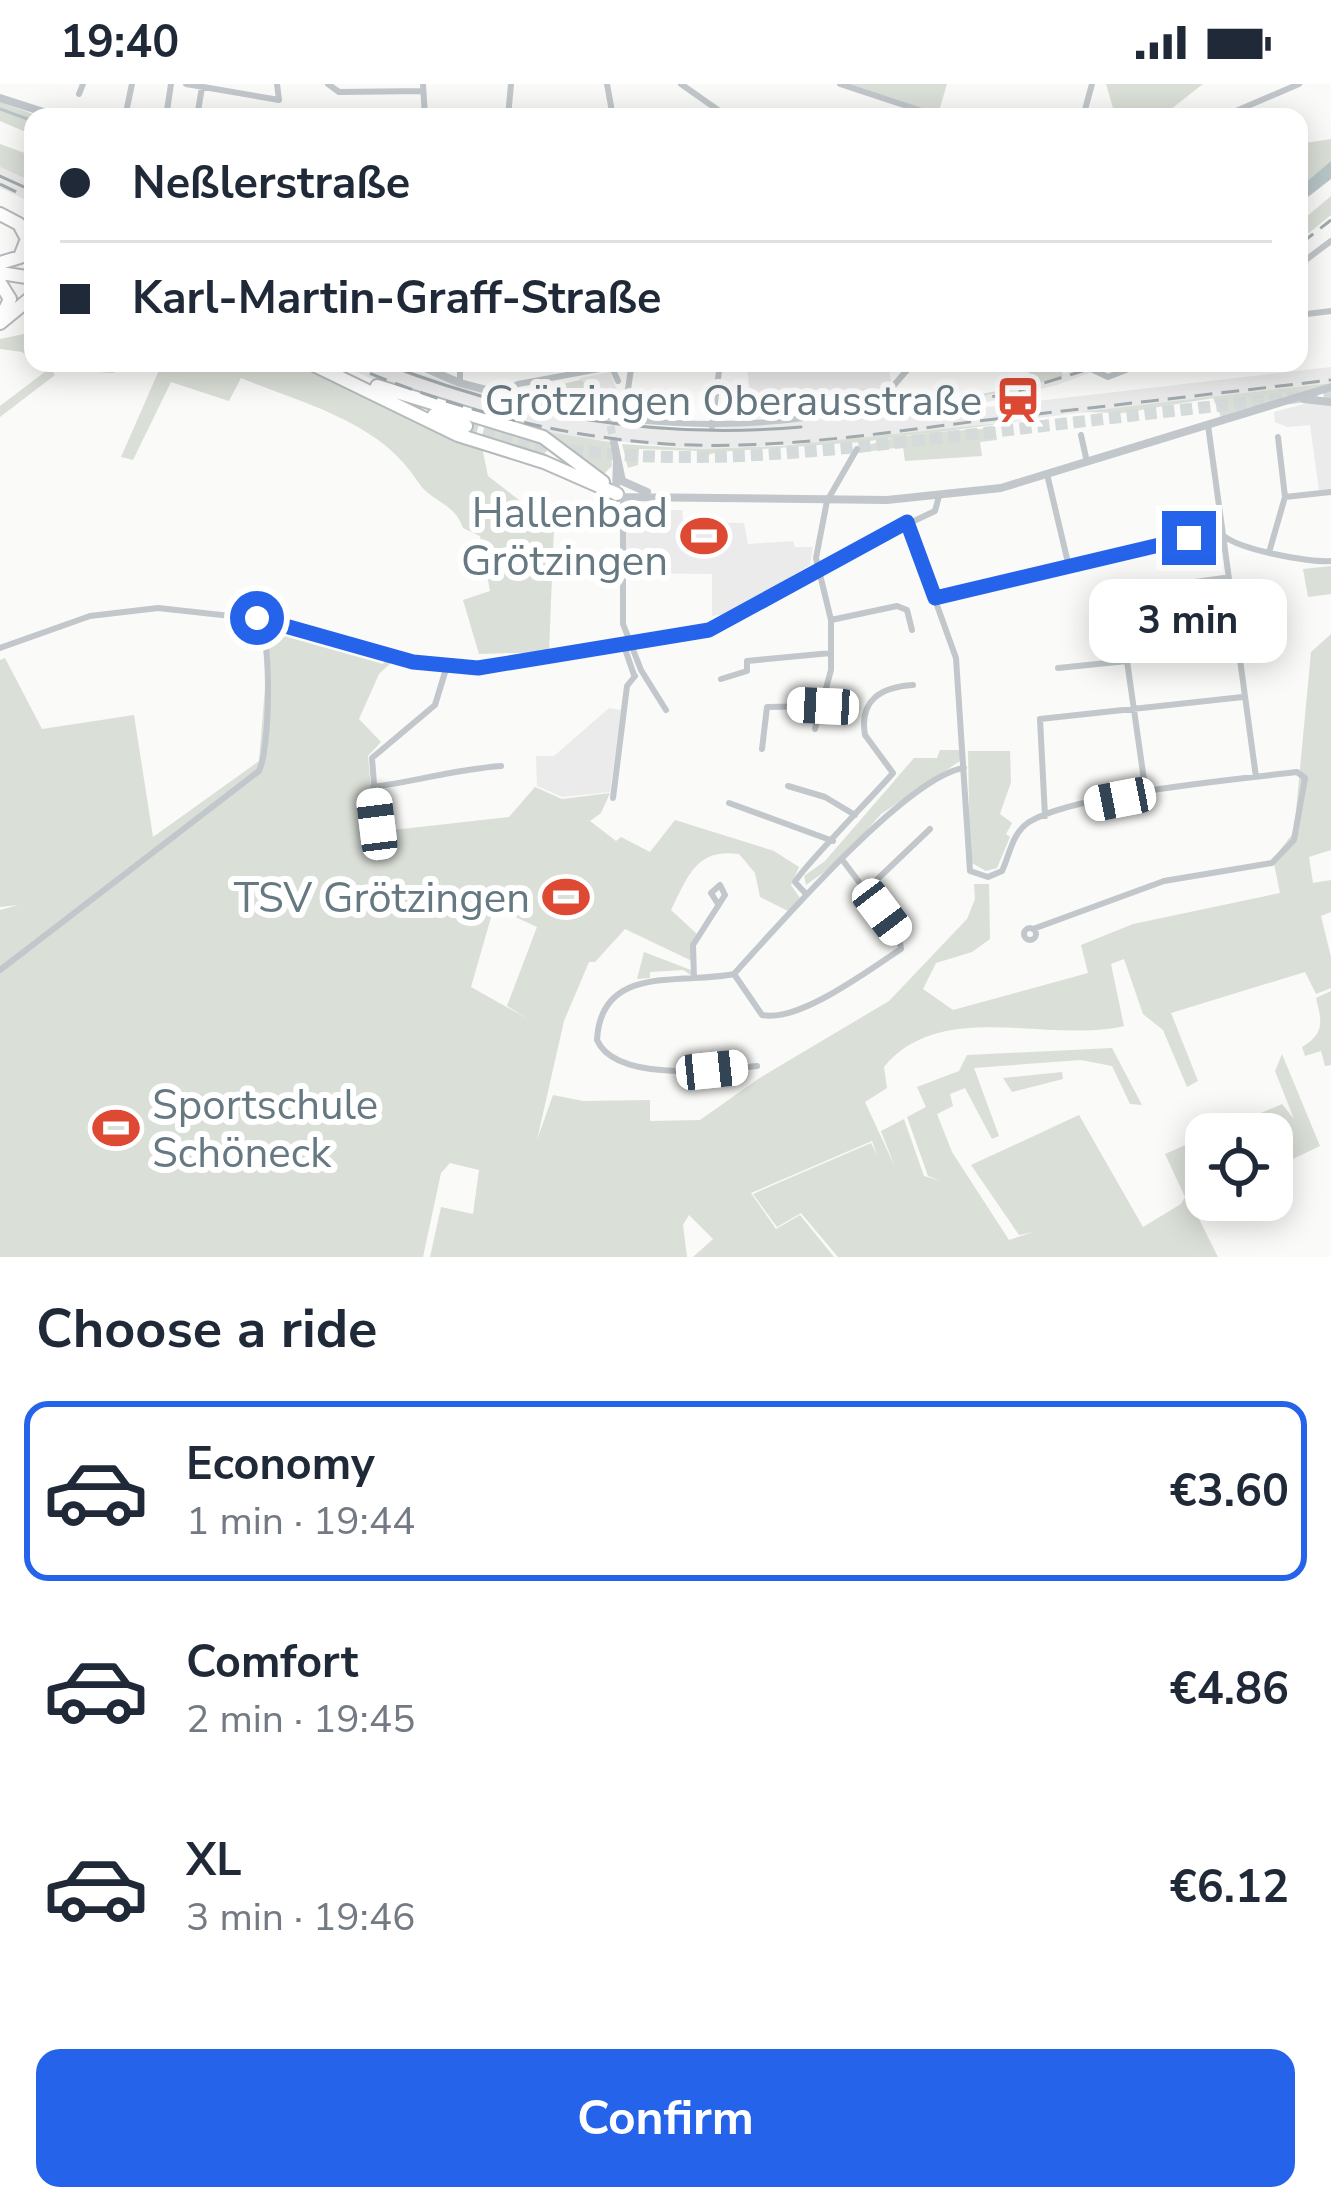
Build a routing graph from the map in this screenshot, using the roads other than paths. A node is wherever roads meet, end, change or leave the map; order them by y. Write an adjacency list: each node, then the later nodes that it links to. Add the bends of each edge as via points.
1 (83, 84): 10 (street)
2 (186, 84): 8 (street)
3 (277, 84): 8 (street, via 279,100)
4 (328, 84): 9 (street, via 339,92)
5 (681, 84): 13 (street)
6 (840, 84): 14 (street)
7 (1299, 84): 15 (street)
8 (202, 87)
9 (423, 87)
10 (79, 94)
11 (0, 98): 12 (street)
12 (31, 108)
13 (715, 108)
14 (913, 108)
15 (1243, 108)
16 (0, 212): 17 (highway)
17 (24, 233)
18 (24, 247): 19 (highway)
19 (0, 267)
20 (0, 283): 22 (highway, via 10,299)
21 (24, 303): 22 (highway)
22 (0, 321)
23 (333, 372): 37 (highway)
24 (342, 372): 37 (highway)
25 (435, 372): 35 (street)
26 (460, 372): 35 (street)
27 (577, 372): 38 (street)
28 (616, 372): 34 (street)
29 (626, 372): 34 (street)
30 (719, 372): 45 (street)
31 (905, 372): 45 (street, via 878,404)
32 (1097, 372): 33 (street)
33 (1126, 372)
34 (621, 379): 43 (street)
35 (460, 382): 38 (street)
36 (1331, 387): 39 (street)
37 (374, 388): 37 (highway, via 466,426); 50 (highway, via 530,432); 53 (highway, via 478,444)
38 (497, 394): 41 (street)
39 (1296, 399): 40 (street); 44 (street)
40 (1331, 402)
41 (555, 408): 42 (street, via 559,396 574,391); 45 (street)
42 (607, 412)
43 (624, 415)
44 (1208, 425): 51 (street); 62 (street)
45 (712, 427)
46 (1081, 435): 51 (street)
47 (1277, 437): 59 (street)
48 (614, 443): 52 (street)
49 (856, 449): 60 (street)
50 (565, 451): 53 (highway, via 548,450); 53 (highway, via 573,466); 55 (highway)
51 (1087, 462): 54 (street)
52 (616, 464): 55 (street); 56 (street)
53 (554, 466): 56 (highway)
54 (1047, 474): 58 (street); 66 (street)
55 (596, 478): 56 (highway)
56 (622, 490): 60 (street); 78 (street, via 623,624)
57 (1331, 492): 59 (street)
58 (939, 496): 60 (street); 61 (street, via 935,511)
59 (1285, 497): 63 (street)
60 (826, 501): 65 (street)
61 (907, 522): 65 (street); 69 (street)
62 (1220, 530): 63 (street, via 1236,546); 66 (street); 67 (street)
63 (1270, 549): 64 (street)
64 (1331, 561)
65 (817, 567): 71 (street); 73 (street, via 723,624)
66 (1069, 567): 69 (street)
67 (1225, 578): 68 (street); 81 (street)
68 (1144, 590)
69 (935, 598): 88 (street, via 958,670)
70 (257, 618): 74 (street, via 140,608); 77 (street); 105 (street, via 266,634 266,703 257,775)
71 (831, 620): 72 (street, via 897,606 907,610); 75 (street)
72 (912, 630)
73 (629, 645): 77 (street); 78 (street)
74 (0, 648)
75 (831, 653): 79 (street, via 747,661 747,671); 82 (street)
76 (1058, 668): 83 (street, via 1127,661)
77 (446, 669): 91 (street, via 435,705 372,758)
78 (638, 673): 84 (street); 93 (street, via 627,686)
79 (721, 679)
80 (913, 685): 95 (street, via 882,690 869,702 865,735 893,773)
81 (1244, 697): 83 (street); 89 (street)
82 (823, 706): 85 (street); 86 (street, via 767,707)
83 (1133, 706): 92 (street); 96 (street, via 1040,719)
84 (666, 710)
85 (815, 729)
86 (762, 749)
87 (501, 766): 91 (street)
88 (964, 768): 96 (street, via 966,862 980,876 1002,871 1018,832); 100 (street, via 940,775 883,816)
89 (1256, 777): 92 (street); 104 (street, via 1303,773 1294,840 1280,859 1164,880)
90 (788, 786): 95 (street)
91 (373, 787): 97 (street)
92 (1146, 794): 96 (street)
93 (613, 798)
94 (729, 802): 99 (street)
95 (855, 815): 99 (street)
96 (1045, 816)
97 (377, 824)
98 (930, 829): 101 (street)
99 (833, 841): 102 (street, via 797,874)
100 (844, 862): 101 (street); 102 (street)
101 (866, 890): 106 (street, via 903,943 872,968 768,1017)
102 (807, 895): 106 (street)
103 (718, 904): 107 (street, via 693,945)
104 (1033, 929)
105 (0, 970)
106 (734, 974): 107 (street)
107 (694, 978): 108 (street, via 643,981 618,993 602,1014 601,1049 641,1067)
108 (757, 1066)

